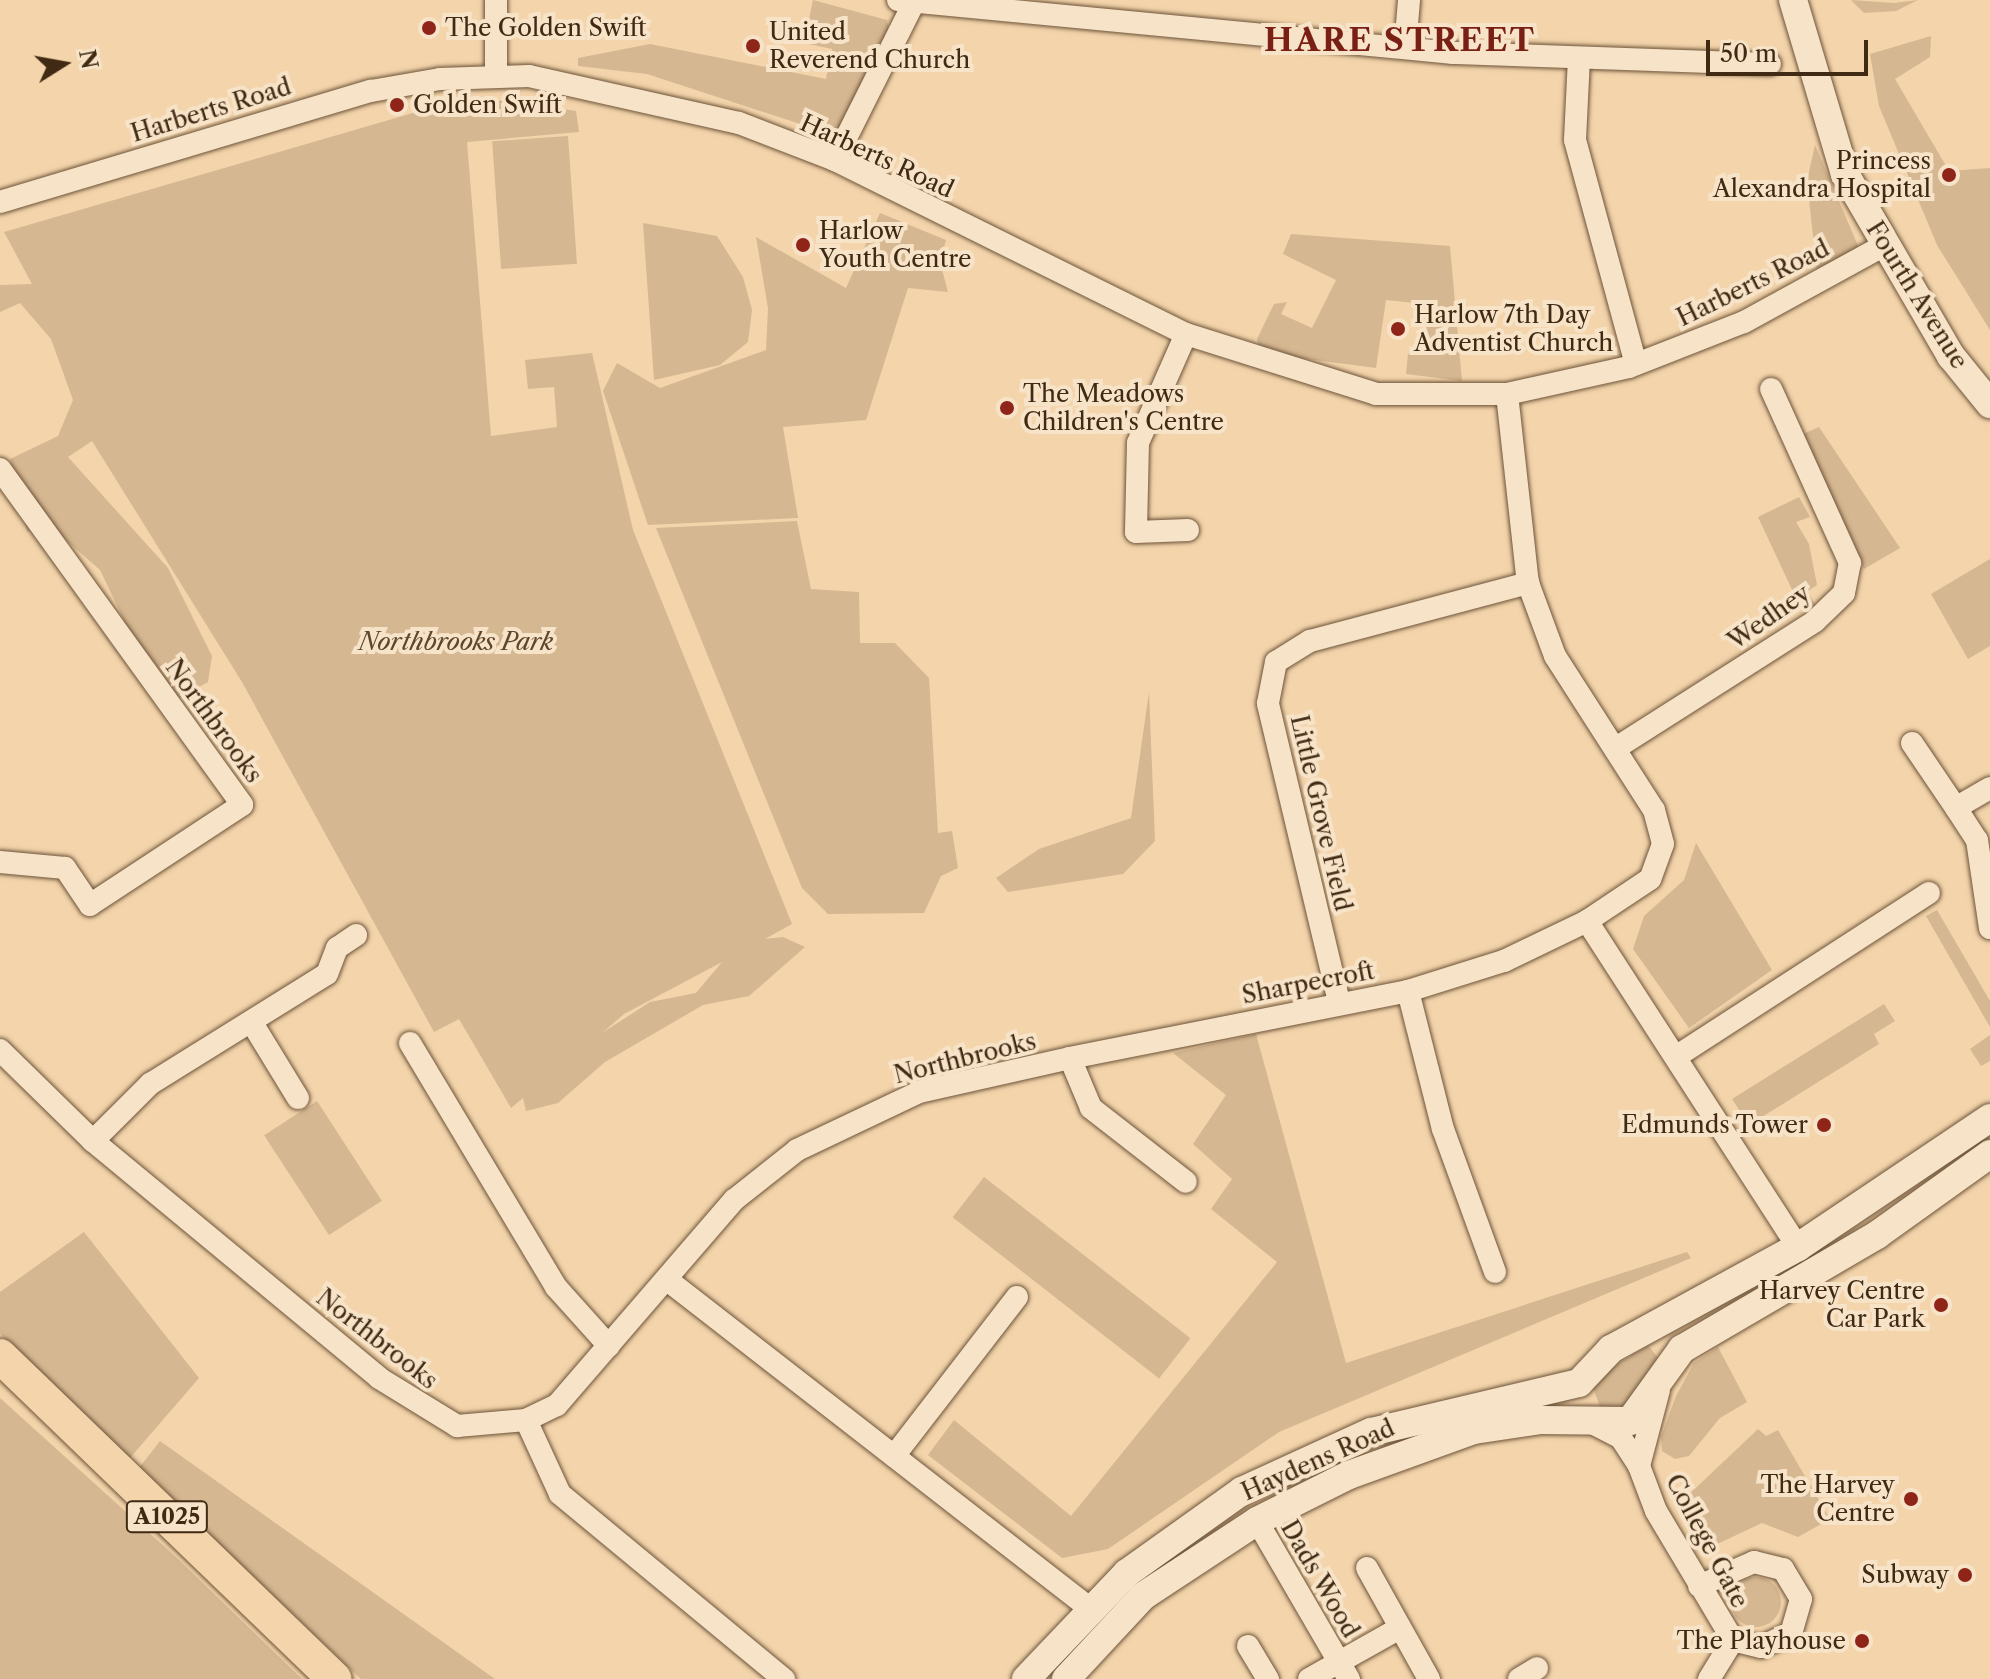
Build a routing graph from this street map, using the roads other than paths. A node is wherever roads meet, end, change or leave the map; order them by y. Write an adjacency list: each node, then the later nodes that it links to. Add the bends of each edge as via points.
1 (496, 0): 8 (street)
2 (1409, 0): 5 (street)
3 (1793, 0): 11 (street, Fourth Avenue, via 1845,174)
4 (913, 2): 5 (street); 9 (street)
5 (1405, 48): 6 (street)
6 (1579, 58): 7 (street); 13 (street, via 1575,140)
7 (1770, 64)
8 (496, 74): 9 (street, Harberts Road, via 602,89 739,123); 10 (street, Harberts Road, via 371,91)
9 (835, 160): 12 (street, Harberts Road)
10 (0, 202)
11 (1883, 246): 13 (street, Harberts Road, via 1744,322); 16 (street, Fourth Avenue)
12 (1186, 334): 15 (street, Harberts Road, via 1376,394); 18 (street, via 1138,443 1136,532)
13 (1636, 364): 15 (street, Harberts Road)
14 (1771, 389): 21 (street, Wedhey, via 1850,563 1844,593 1815,621)
15 (1507, 394): 19 (street)
16 (1990, 404)
17 (0, 469): 24 (street, Northbrooks, via 242,805 90,905 65,868)
18 (1188, 530)
19 (1528, 583): 21 (street, via 1555,656); 30 (street, Little Grove Field, via 1310,641 1276,662 1268,703)
20 (1912, 743): 23 (street)
21 (1616, 748): 26 (street, via 1654,810 1663,844 1650,879)
22 (1990, 788): 23 (street)
23 (1956, 808): 27 (street, via 1977,840)
24 (0, 862)
25 (1929, 893): 34 (street)
26 (1587, 921): 29 (street, via 1504,961); 34 (street)
27 (1990, 928)
28 (356, 935): 31 (street, via 337,948 327,974)
29 (1408, 991): 30 (street, Sharpecroft); 42 (street, Sharpecroft, via 1443,1129)
30 (1339, 1002): 35 (street, Sharpecroft)
31 (252, 1023): 36 (street); 38 (street, via 150,1084)
32 (410, 1043): 45 (street, via 556,1287)
33 (0, 1050): 38 (street, Northbrooks)
34 (1677, 1056): 41 (street)
35 (1070, 1058): 40 (street, Northbrooks, via 1091,1108); 43 (street, Northbrooks, via 919,1092 846,1123 734,1200)
36 (298, 1098)
37 (1990, 1118): 41 (street)
38 (93, 1141): 49 (street, Northbrooks, via 411,1404 457,1426)
39 (1990, 1154): 48 (street, Haydens Road, via 1877,1235 1682,1349)
40 (1186, 1182)
41 (1798, 1247): 47 (street, via 1611,1349)
42 (1495, 1272)
43 (670, 1282): 45 (street, Northbrooks); 51 (street)
44 (1017, 1297): 51 (street)
45 (609, 1346): 49 (street, Northbrooks, via 557,1405)
46 (0, 1356): 61 (main road, A1025)
47 (1579, 1383): 50 (street); 56 (street, Haydens Road, via 1371,1432 1257,1484 1127,1573)
48 (1659, 1390): 50 (street, Haydens Road, via 1630,1421); 52 (street, College Gate)
49 (526, 1420): 62 (street, via 560,1494)
50 (1594, 1424): 52 (street, College Gate, via 1621,1438); 53 (street, Haydens Road, via 1541,1420 1474,1430 1387,1457)
51 (894, 1456): 56 (street)
52 (1639, 1466): 55 (street, College Gate)
53 (1257, 1521): 56 (street, Haydens Road); 60 (street, Dads Wood)
54 (1367, 1568): 57 (street, Dads Wood)
55 (1699, 1586): 58 (street, College Gate); 58 (street, via 1754,1562 1783,1569 1801,1599 1791,1633 1761,1647)
56 (1102, 1619): 63 (street, Haydens Road); 64 (street, Haydens Road)
57 (1400, 1628): 60 (street, Dads Wood); 67 (street, Dads Wood)
58 (1733, 1640): 68 (street, College Gate)
59 (1248, 1646): 65 (street)
60 (1344, 1671): 66 (street, Dads Wood)
61 (334, 1679)
62 (784, 1679)
63 (1026, 1679)
64 (1066, 1679)
65 (1268, 1679)
66 (1309, 1679)
67 (1429, 1679)
68 (1709, 1679)

